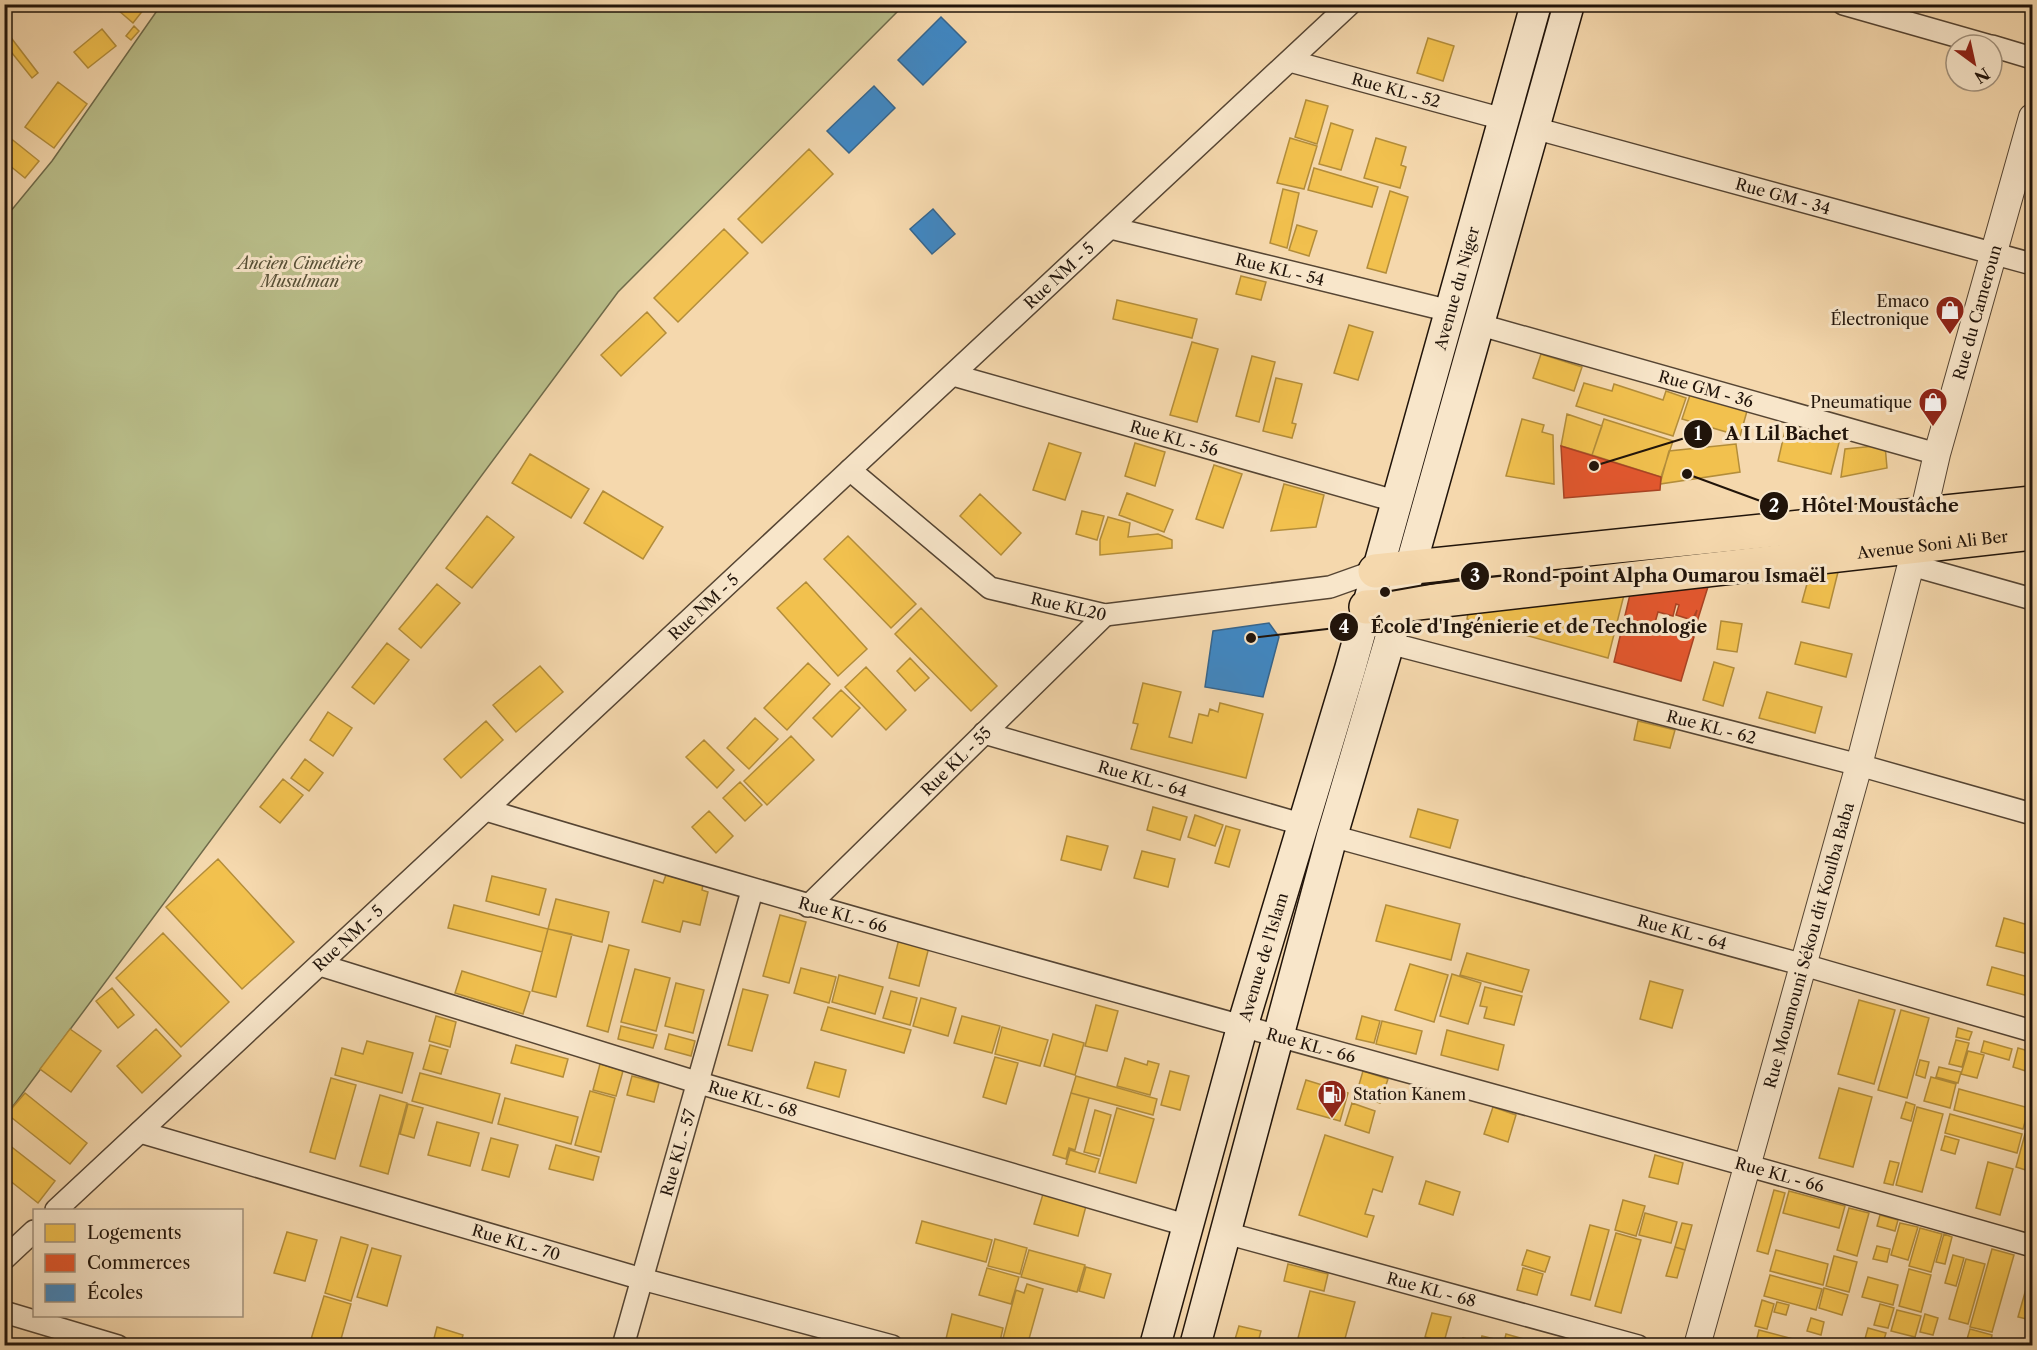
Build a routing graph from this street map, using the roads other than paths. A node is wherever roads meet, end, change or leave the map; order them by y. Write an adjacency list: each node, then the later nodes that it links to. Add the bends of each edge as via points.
1 (1350, 4): 8 (street, Rue NM - 5)
2 (1536, 4): 10 (main road, Avenue du Niger)
3 (1569, 4): 11 (main road, Avenue du Niger)
4 (1843, 4): 5 (street)
5 (1945, 33)
6 (2004, 50): 7 (street)
7 (2032, 58)
8 (1290, 61): 10 (street, Rue KL - 52); 12 (street, Rue NM - 5)
9 (2032, 117): 13 (street, Rue du Cameroun)
10 (1503, 119): 15 (main road, Avenue du Niger)
11 (1534, 129): 13 (street, Rue GM - 34); 16 (main road, Avenue du Niger)
12 (1111, 228): 15 (street, Rue KL - 54); 17 (street, Rue NM - 5)
13 (1995, 252): 14 (street, Rue GM - 34); 18 (street, Rue du Cameroun)
14 (2032, 264)
15 (1450, 310): 20 (main road, Avenue du Niger)
16 (1477, 324): 18 (street, Rue GM - 36); 24 (main road, Avenue du Niger)
17 (953, 375): 19 (street, Rue NM - 5); 20 (street, Rue KL - 56)
18 (1937, 454): 23 (street, Rue du Cameroun)
19 (850, 470): 30 (street, Rue KL20, via 990,588); 34 (street, Rue NM - 5)
20 (1395, 501): 25 (main road, Avenue du Niger)
21 (2032, 503): 23 (main road, Avenue Soni Ali Ber)
22 (2032, 533): 23 (main road, Avenue Soni Ali Ber)
23 (1917, 541): 24 (main road, Avenue Soni Ali Ber); 27 (street); 28 (main road, Avenue Soni Ali Ber); 33 (street, Rue Moumouni Sékou dit Koulba Baba)
24 (1410, 570): 25 (main road, Avenue Soni Ali Ber); 28 (main road)
25 (1375, 571): 26 (street, Rue KL20); 29 (main road, Avenue de l'Islam)
26 (1330, 587): 29 (street); 30 (street, Rue KL20)
27 (2032, 600)
28 (1400, 605): 29 (main road, Avenue Soni Ali Ber); 31 (main road, Avenue de l'Islam)
29 (1366, 607): 36 (main road, Avenue de l'Islam)
30 (1105, 615): 32 (street, Rue KL - 55)
31 (1389, 643): 33 (street, Rue KL - 62); 37 (main road, Avenue de l'Islam)
32 (984, 733): 36 (street, Rue KL - 64); 39 (street, Rue KL - 55)
33 (1859, 765): 35 (street, Rue KL - 62); 41 (street, Rue Moumouni Sékou dit Koulba Baba)
34 (486, 810): 38 (street, Rue KL - 66); 40 (street, Rue NM - 5)
35 (2032, 814)
36 (1301, 824): 42 (main road, Avenue de l'Islam)
37 (1332, 836): 41 (street, Rue KL - 64); 44 (main road, Avenue de l'Islam)
38 (752, 891): 39 (street, Rue KL - 66); 45 (street, Rue KL - 57)
39 (808, 906): 42 (street, Rue KL - 66)
40 (320, 965): 45 (street, Rue KL - 68); 46 (street, Rue NM - 5)
41 (1804, 965): 43 (street, Rue KL - 64); 47 (street, Rue Moumouni Sékou dit Koulba Baba)
42 (1243, 1024): 44 (street, Rue KL - 66); 49 (main road, Avenue de l'Islam)
43 (2032, 1031)
44 (1278, 1035): 47 (street, Rue KL - 66); 51 (main road, Avenue de l'Islam)
45 (696, 1082): 49 (street, Rue KL - 68); 54 (street, Rue KL - 57)
46 (140, 1132): 48 (street, Rue NM - 5); 54 (street, Rue KL - 70)
47 (1746, 1164): 52 (street, Rue KL - 66); 62 (street, Rue Moumouni Sékou dit Koulba Baba)
48 (57, 1209)
49 (1189, 1226): 59 (main road, Avenue de l'Islam)
50 (33, 1232): 53 (street)
51 (1226, 1233): 60 (main road, Avenue de l'Islam); 61 (street, Rue KL - 68)
52 (2032, 1246)
53 (4, 1259)
54 (642, 1280): 57 (street, Rue KL - 57); 58 (street, Rue KL - 70)
55 (4, 1312): 56 (street)
56 (118, 1346)
57 (624, 1346)
58 (892, 1346)
59 (1155, 1346)
60 (1195, 1346)
61 (1638, 1346)
62 (1698, 1346)

